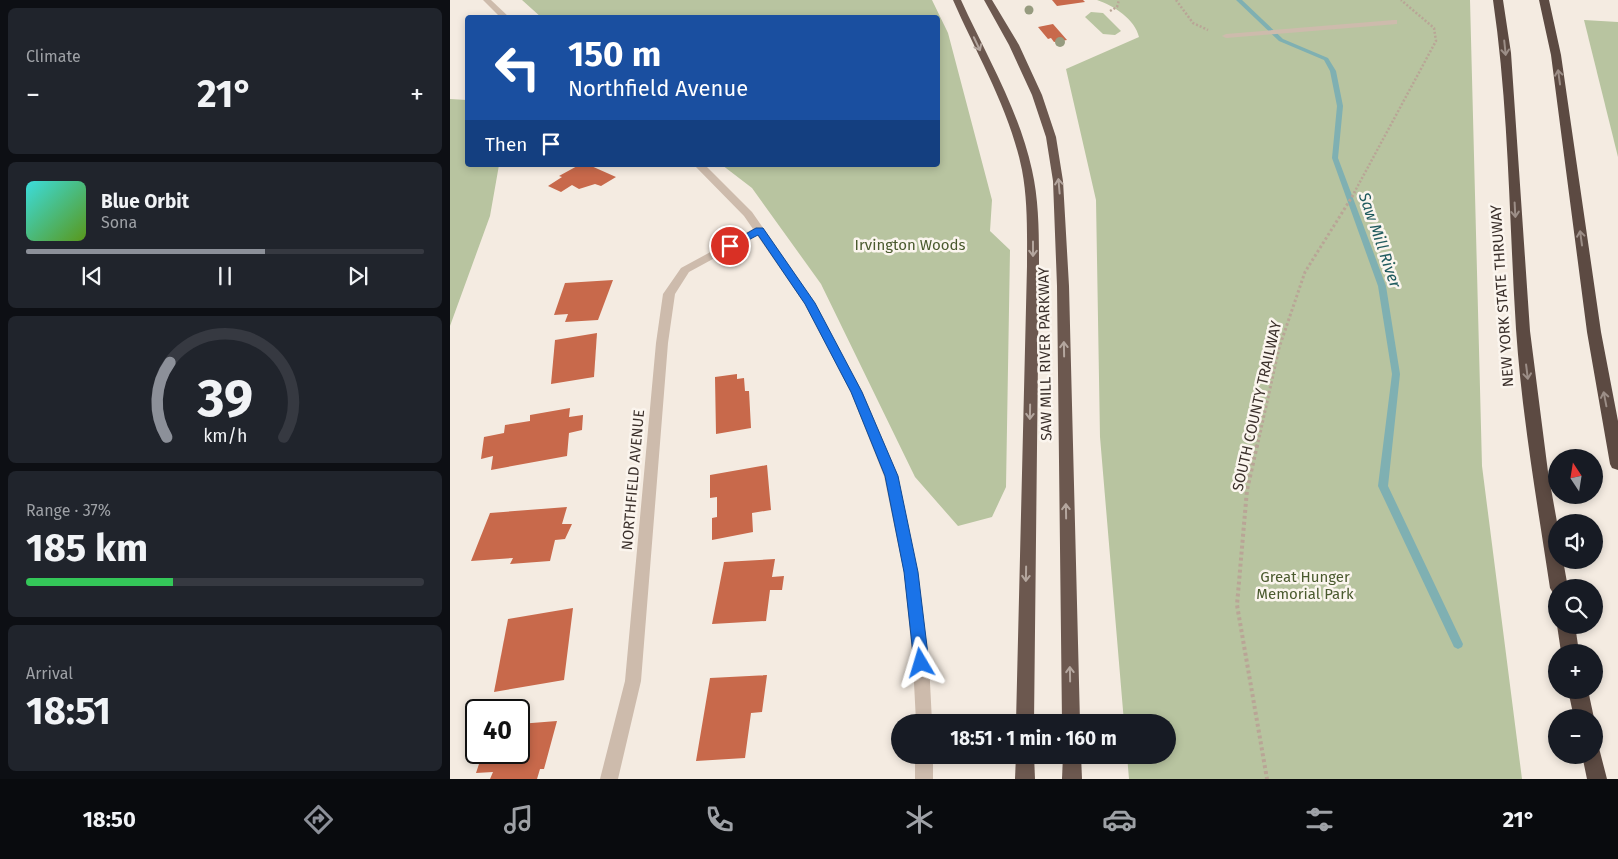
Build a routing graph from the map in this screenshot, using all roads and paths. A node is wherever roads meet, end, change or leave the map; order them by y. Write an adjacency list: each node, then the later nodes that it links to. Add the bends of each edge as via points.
1 (487, 0): 10 (street)
2 (957, 0): 19 (highway, SAW MILL RIVER PARKWAY, one-way to 19, via 1012,124 1027,170 1030,191 1033,266)
3 (988, 0): 20 (highway, SAW MILL RIVER PARKWAY, one-way to 3, via 1058,173 1051,137 1037,95)
4 (1119, 0): 9 (path, via 1117,7)
5 (1176, 0): 12 (path, via 1191,23)
6 (1402, 0): 29 (path, SOUTH COUNTY TRAILWAY, via 1404,6 1434,27 1438,34 1436,41 1357,189 1305,272 1282,338 1247,490 1237,605)
7 (1498, 0): 17 (highway, NEW YORK STATE THRUWAY, one-way to 17, via 1507,69 1523,331 1540,472)
8 (1544, 0): 16 (highway, one-way to 8, via 1594,332 1556,54)
9 (1110, 11)
10 (503, 15)
11 (1394, 22): 13 (street)
12 (1214, 31)
13 (1226, 36)
14 (701, 167): 15 (street, via 748,214)
15 (759, 230): 18 (street, via 810,303 857,392 891,476 911,572); 25 (street, NORTHFIELD AVENUE, via 685,270 669,294 632,681)
16 (1618, 464)
17 (1558, 579)
18 (924, 714)
19 (1025, 714)
20 (1071, 714)
21 (924, 764): 26 (street)
22 (1025, 764): 27 (highway)
23 (1072, 764): 28 (highway)
24 (1594, 764): 30 (highway)
25 (609, 779)
26 (924, 779)
27 (1025, 779)
28 (1072, 779)
29 (1267, 779)
30 (1597, 779)

